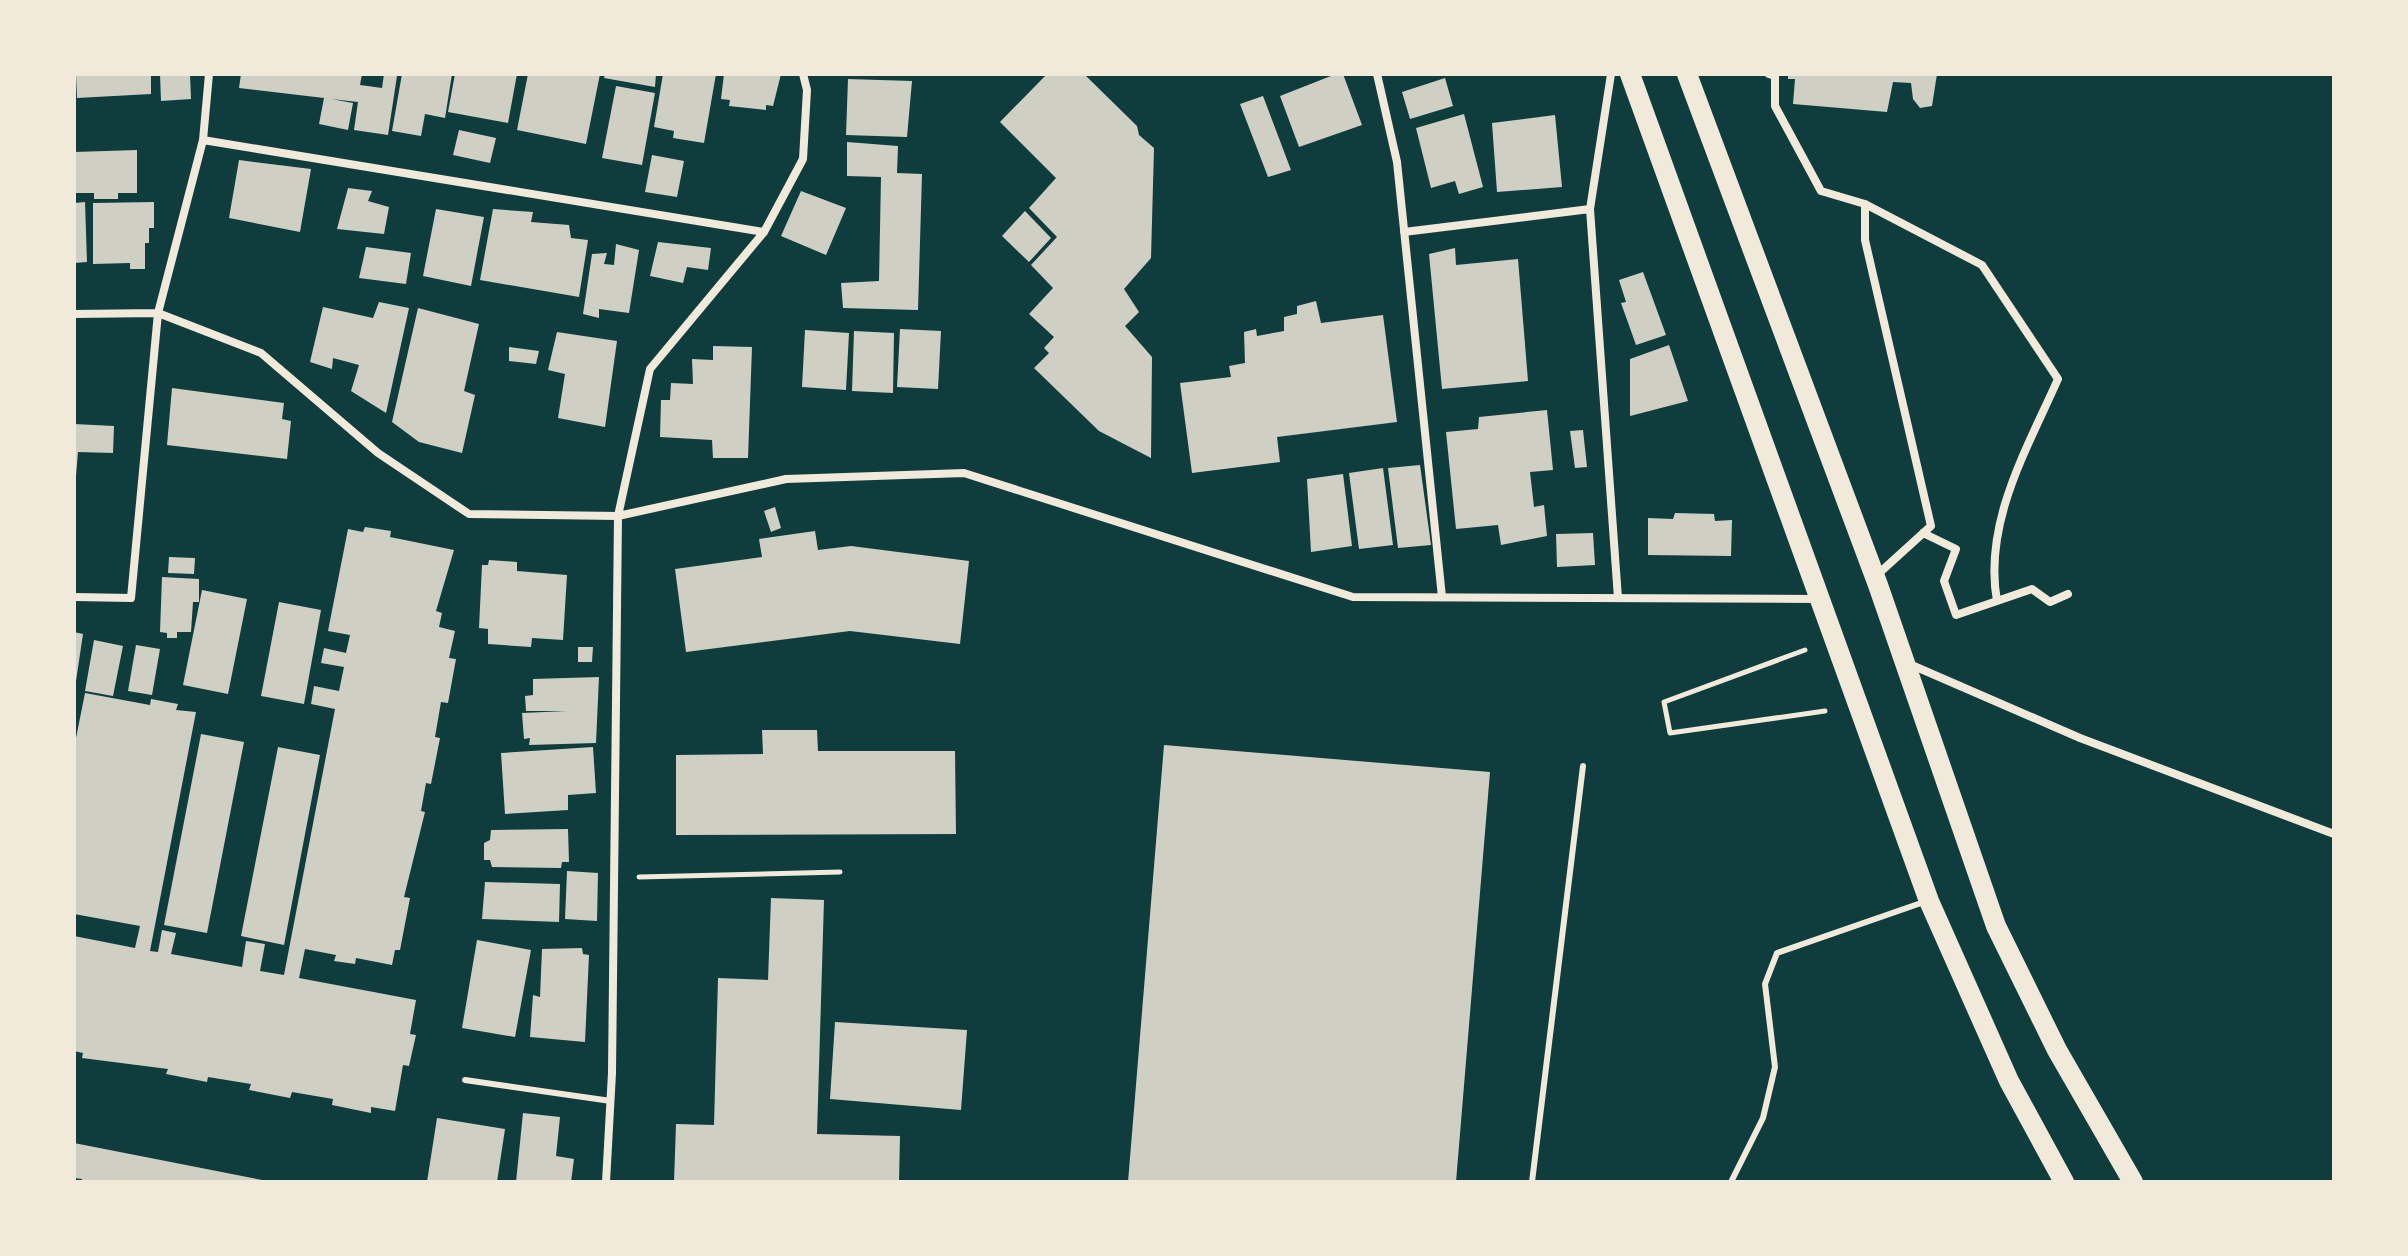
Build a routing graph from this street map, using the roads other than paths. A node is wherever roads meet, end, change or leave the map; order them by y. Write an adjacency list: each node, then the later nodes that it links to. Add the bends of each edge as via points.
1 (209, 74): 8 (street)
2 (803, 74): 11 (street, via 803,159)
3 (1377, 74): 12 (street, via 1397,162)
4 (1611, 74): 10 (street)
5 (1630, 74): 22 (main road)
6 (1687, 74): 17 (main road)
7 (1769, 74): 9 (street, via 1775,76 1775,106 1821,191)
8 (203, 140): 11 (street); 13 (street)
9 (1865, 204): 16 (street, via 1865,240 1931,526); 23 (street, via 1982,265 2058,379 2004,503 1994,581)
10 (1590, 209): 12 (street); 21 (street)
11 (764, 232): 15 (street, via 650,369)
12 (1404, 232): 20 (street)
13 (158, 313): 14 (street); 15 (street, via 261,353 378,453 469,514); 19 (street, via 131,598)
14 (74, 314)
15 (618, 516): 20 (street, via 786,479 964,473 1353,597); 29 (street)
16 (1923, 533): 17 (street); 23 (street, via 1956,549 1944,581 1956,615)
17 (1875, 577): 24 (main road)
18 (2068, 594): 23 (street, via 2050,602 2032,589)
19 (74, 597)
20 (1442, 597): 21 (street)
21 (1618, 598): 22 (street)
22 (1821, 599): 27 (main road)
23 (1997, 601)
24 (1902, 661): 26 (street, via 2052,726); 34 (main road, via 1996,926 2057,1050)
25 (1583, 766): 31 (lane)
26 (2334, 834)
27 (1929, 901): 32 (lane, via 1777,953 1765,984 1775,1067 1763,1118); 33 (main road, via 2009,1081)
28 (465, 1080): 29 (lane)
29 (611, 1101): 30 (street)
30 (606, 1182)
31 (1532, 1182)
32 (1731, 1182)
33 (2064, 1182)
34 (2133, 1182)

